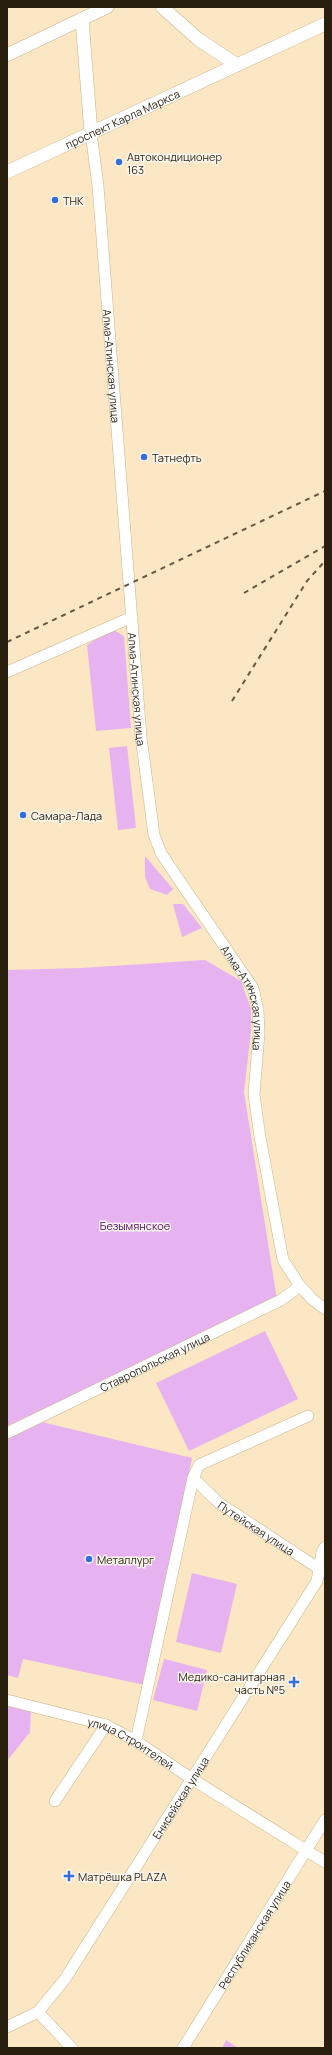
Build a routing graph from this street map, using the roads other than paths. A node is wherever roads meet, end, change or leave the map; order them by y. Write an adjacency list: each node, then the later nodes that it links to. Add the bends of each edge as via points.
1 (107, 7): 3 (main road)
2 (162, 7): 6 (main road, via 198,39)
3 (82, 20): 5 (main road); 7 (main road, Алма-Атинская улица)
4 (325, 24): 6 (main road, проспект Карла Маркса)
5 (7, 55)
6 (237, 65): 7 (main road, проспект Карла Маркса)
7 (92, 133): 8 (main road, проспект Карла Маркса); 9 (street, Алма-Атинская улица)
8 (7, 172)
9 (132, 617): 10 (street); 11 (street, Алма-Атинская улица, via 141,737 154,835 161,853 253,988 258,1010 259,1033 254,1094 260,1137 283,1260)
10 (7, 672)
11 (300, 1286): 12 (street, Алма-Атинская улица); 14 (street, Ставропольская улица, via 281,1300)
12 (325, 1309)
13 (308, 1416): 15 (street, via 199,1465)
14 (7, 1433)
15 (193, 1478): 17 (street, Путейская улица, via 219,1503); 20 (street)
16 (325, 1547): 17 (street, Енисейская улица, via 322,1552)
17 (322, 1570): 21 (street, Енисейская улица)
18 (7, 1700): 19 (street, улица Строителей)
19 (106, 1725): 20 (street, улица Строителей); 22 (street)
20 (136, 1742): 21 (street, улица Строителей)
21 (192, 1779): 24 (street, улица Строителей); 26 (street, Енисейская улица, via 65,1979)
22 (55, 1801)
23 (325, 1820): 24 (street, Республиканская улица)
24 (306, 1850): 25 (street, улица Строителей); 29 (street, Республиканская улица)
25 (325, 1862)
26 (38, 2012): 27 (street, Енисейская улица); 28 (street)
27 (7, 2027)
28 (72, 2048)
29 (182, 2048)

